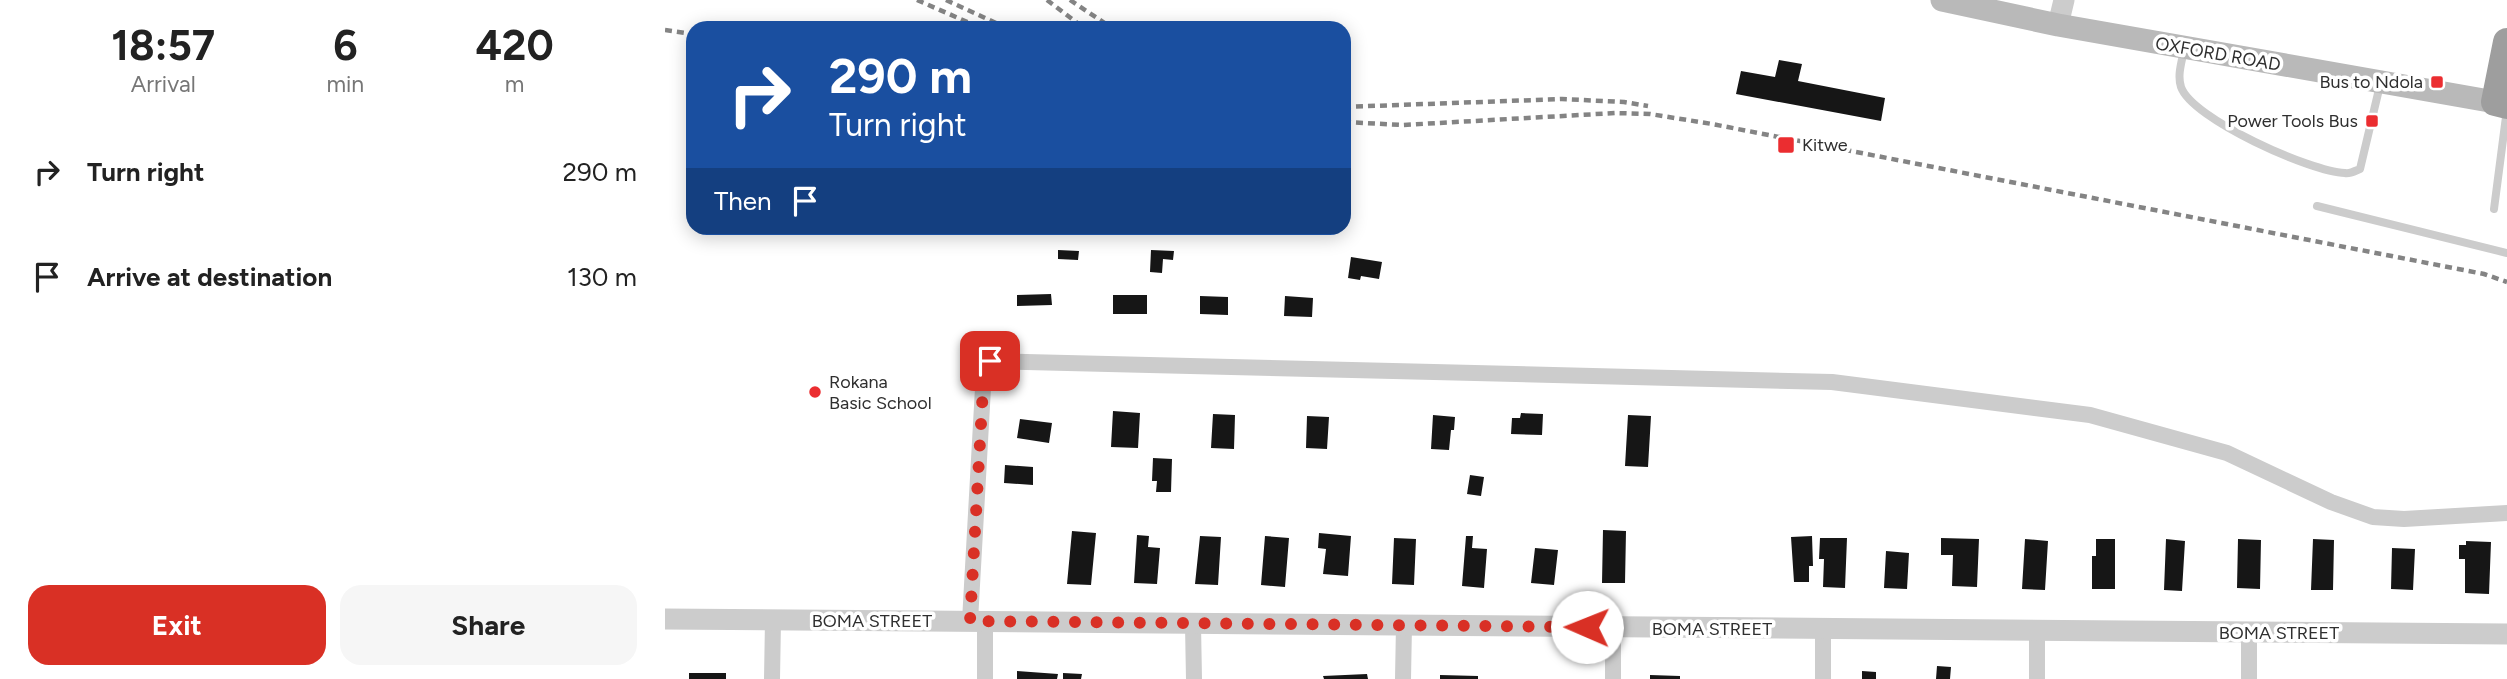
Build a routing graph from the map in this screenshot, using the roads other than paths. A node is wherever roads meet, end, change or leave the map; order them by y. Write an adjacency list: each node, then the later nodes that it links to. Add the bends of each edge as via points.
1 (1942, 0): 3 (main road, OXFORD ROAD)
2 (2064, 0): 3 (street)
3 (2059, 25): 5 (main road, OXFORD ROAD)
4 (2507, 42): 7 (highway)
5 (2185, 48): 6 (main road, OXFORD ROAD); 6 (lane, via 2179,72 2181,88 2200,111 2266,149 2329,171 2347,174 2360,169)
6 (2381, 82): 7 (main road, OXFORD ROAD)
7 (2503, 104): 9 (lane)
8 (2317, 206): 10 (lane)
9 (2494, 209)
10 (2507, 253)
11 (2507, 513): 14 (street, via 2373,517 2227,453 2164,434 2090,415 1861,384 990,361 984,370)
12 (665, 619): 13 (street, BOMA STREET)
13 (773, 620): 14 (street, BOMA STREET); 22 (street)
14 (977, 621): 15 (street, BOMA STREET); 23 (street)
15 (1193, 625): 16 (street, BOMA STREET); 24 (street)
16 (1403, 625): 17 (street, BOMA STREET); 25 (street)
17 (1613, 628): 18 (street, BOMA STREET); 26 (street)
18 (1823, 629): 19 (street, BOMA STREET); 27 (street)
19 (2037, 631): 20 (street, BOMA STREET); 28 (street)
20 (2249, 633): 21 (street, BOMA STREET); 29 (street)
21 (2507, 634)
22 (772, 679)
23 (985, 679)
24 (1194, 679)
25 (1403, 679)
26 (1613, 679)
27 (1823, 679)
28 (2037, 679)
29 (2249, 679)

